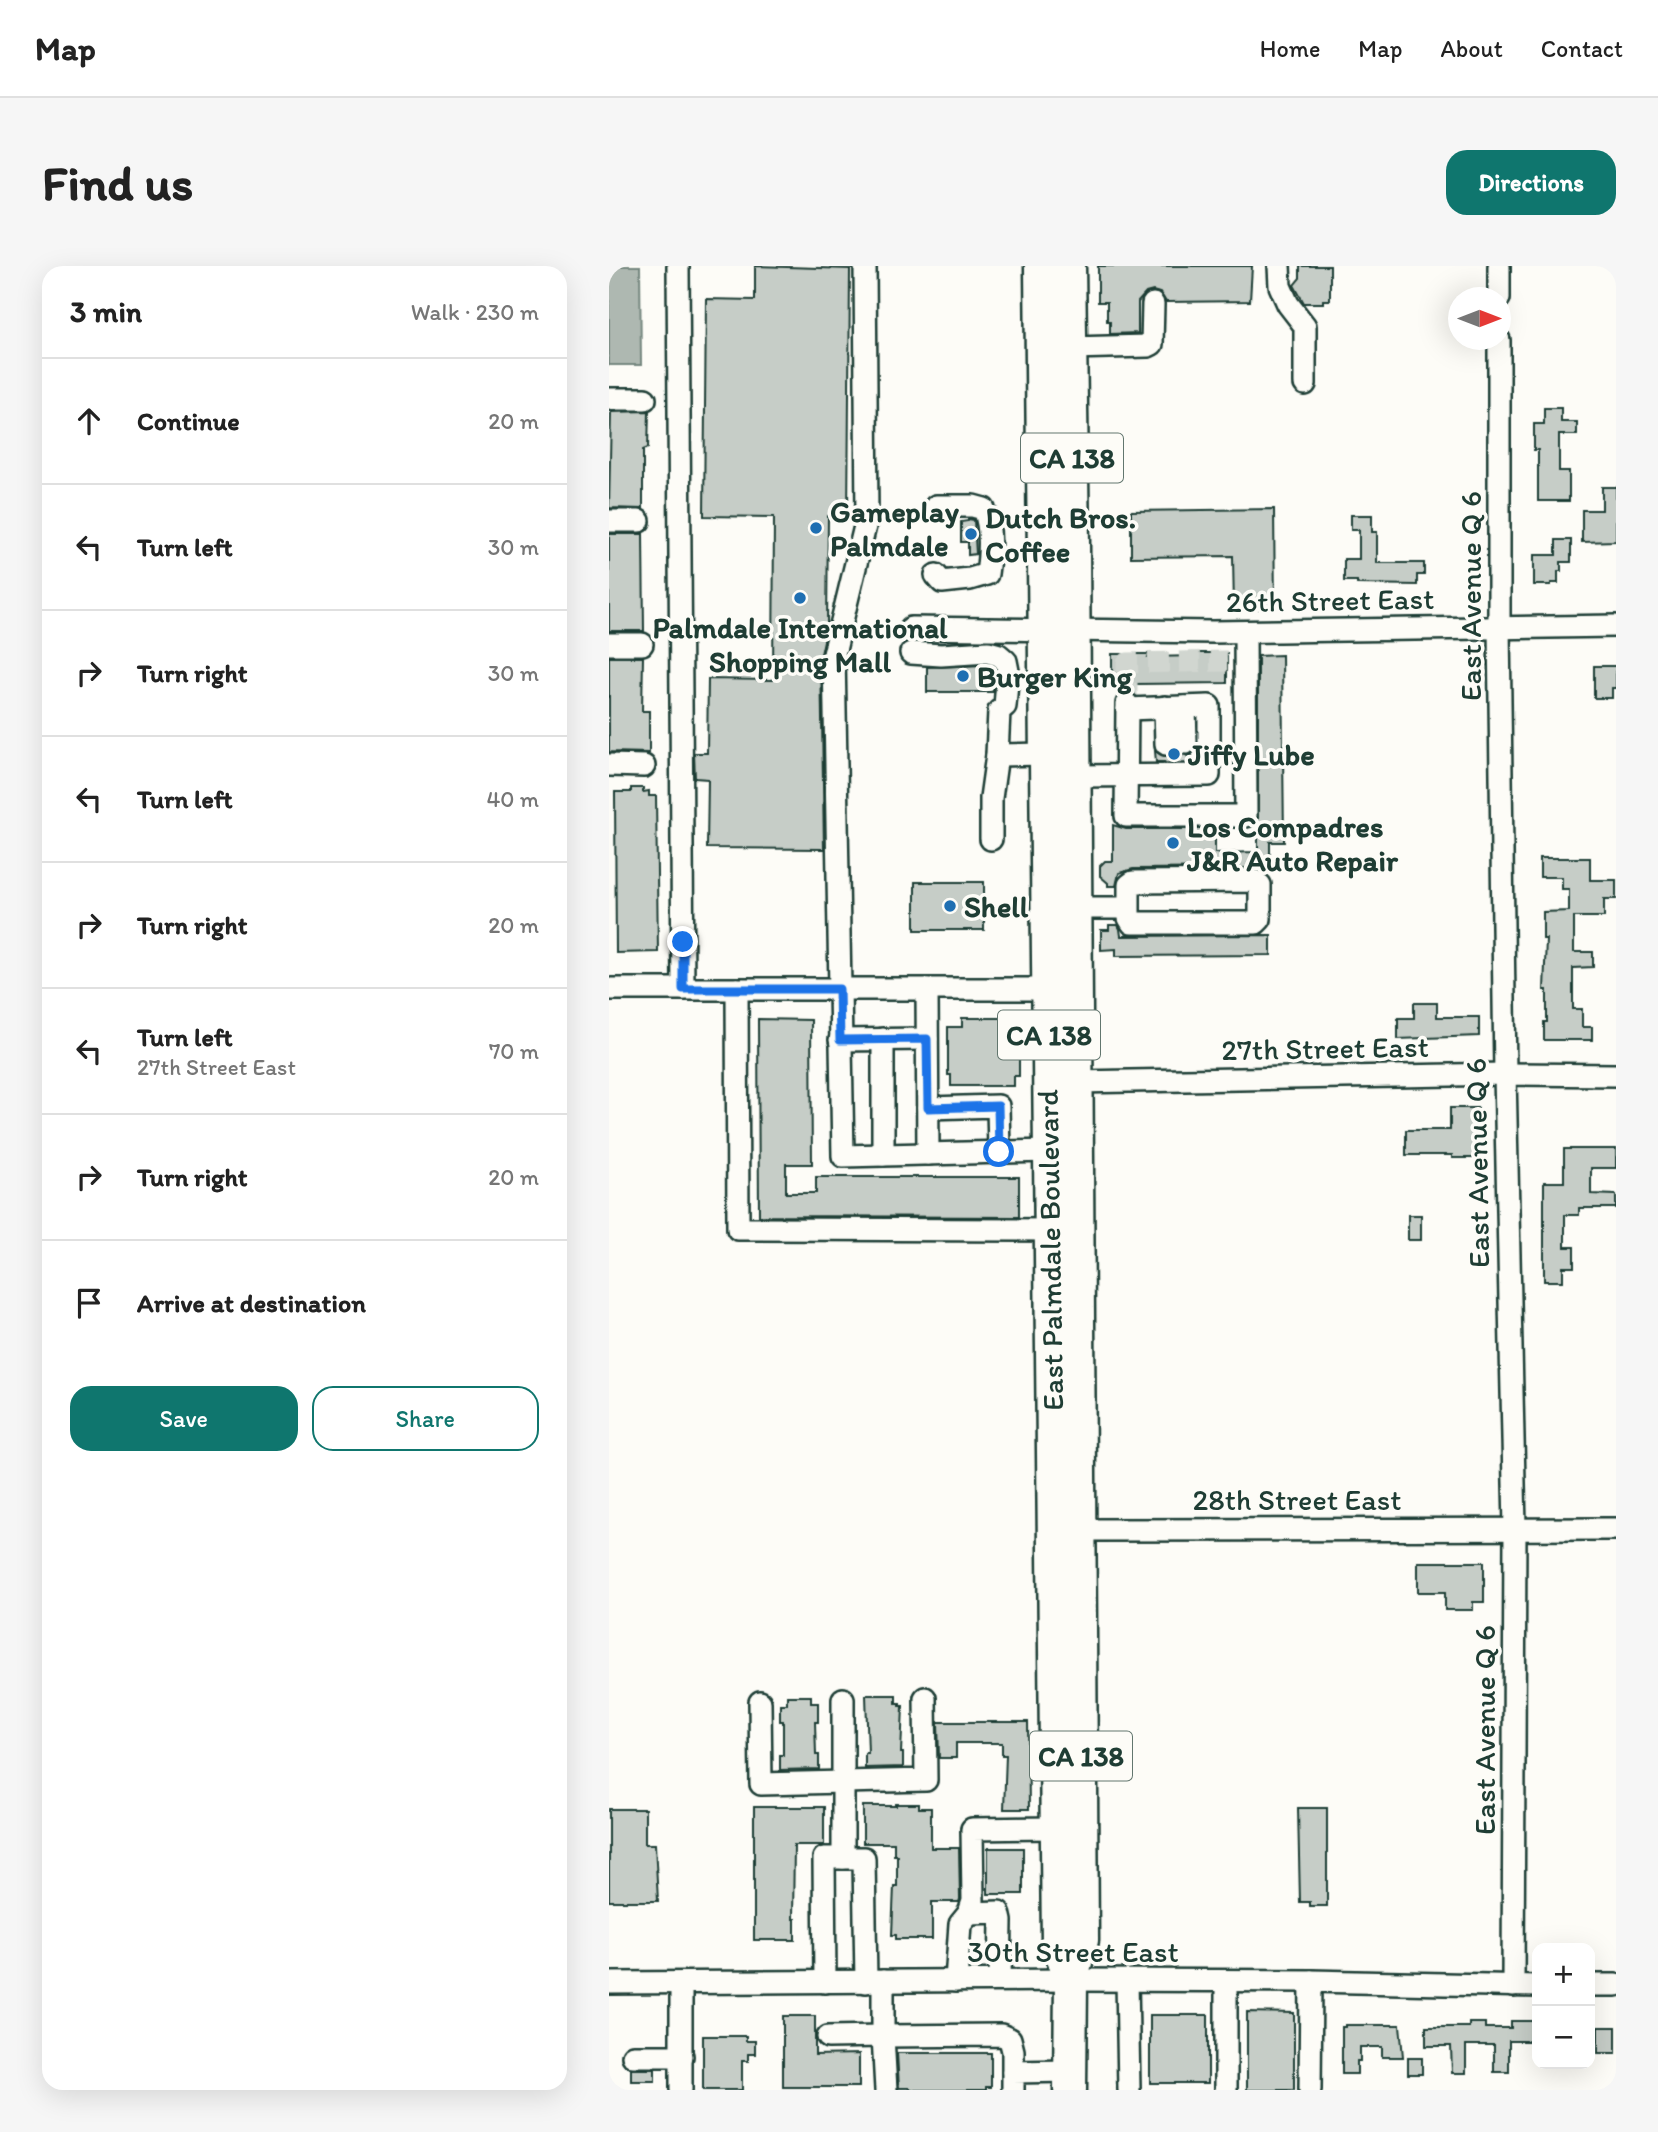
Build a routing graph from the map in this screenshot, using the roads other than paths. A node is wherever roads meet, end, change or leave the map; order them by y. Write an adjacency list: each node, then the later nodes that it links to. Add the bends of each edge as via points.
1 (678, 266): 40 (street)
2 (865, 266): 42 (street, via 867,518 834,654)
3 (1041, 266): 21 (highway, East Palmdale Boulevard / CA 138)
4 (1069, 266): 9 (highway, East Palmdale Boulevard / CA 138)
5 (1279, 266): 11 (street, via 1280,286 1305,326)
6 (1499, 266): 7 (street)
7 (1499, 287)
8 (1153, 304): 9 (street, via 1152,344)
9 (1070, 348): 21 (highway, East Palmdale Boulevard / CA 138)
10 (1499, 350): 19 (street, East Avenue Q 6)
11 (1305, 384)
12 (609, 399): 13 (street)
13 (645, 399)
14 (936, 506): 17 (street, via 973,506 984,509 988,519 987,574 970,579)
15 (609, 521): 16 (street)
16 (639, 521)
17 (939, 578)
18 (1616, 626): 19 (street, 26th Street East)
19 (1500, 627): 22 (street, 26th Street East); 48 (street, East Avenue Q 6)
20 (911, 628): 21 (street, 26th Street East)
21 (1059, 629): 22 (street, 26th Street East); 29 (highway, East Palmdale Boulevard / CA 138); 35 (highway, East Palmdale Boulevard / CA 138)
22 (1245, 632): 26 (street, via 1236,661)
23 (609, 644): 24 (street)
24 (642, 644)
25 (911, 653): 30 (street, via 988,652 1006,661)
26 (1245, 705): 27 (street); 34 (street, via 1246,816 1126,816)
27 (1209, 706): 28 (street); 31 (street, via 1209,775)
28 (1175, 707): 31 (street); 34 (street, via 1127,706)
29 (1045, 754): 30 (street); 44 (highway, East Palmdale Boulevard / CA 138)
30 (997, 755): 36 (street)
31 (1176, 761): 34 (street)
32 (609, 765): 33 (street)
33 (645, 766)
34 (1127, 775): 35 (street)
35 (1075, 776): 37 (highway, East Palmdale Boulevard / CA 138)
36 (991, 839)
37 (1076, 908): 38 (street); 44 (highway, East Palmdale Boulevard / CA 138)
38 (1129, 908): 38 (street, via 1132,923 1256,923 1260,919 1260,885 1255,881 1133,881)
39 (609, 989): 40 (street)
40 (683, 989): 41 (street)
41 (737, 989): 42 (street); 56 (street, via 738,1229)
42 (839, 989): 43 (street); 47 (street)
43 (927, 989): 44 (street); 46 (street)
44 (1062, 989): 50 (highway, East Palmdale Boulevard / CA 138); 52 (highway, East Palmdale Boulevard / CA 138)
45 (883, 1039): 46 (street); 47 (street); 55 (street)
46 (927, 1039): 51 (street)
47 (840, 1040): 55 (street, via 843,1156)
48 (1505, 1074): 49 (street, 27th Street East); 50 (street, 27th Street East); 57 (street, East Avenue Q 6)
49 (1616, 1075)
50 (1076, 1082): 59 (highway, East Palmdale Boulevard / CA 138)
51 (928, 1108): 53 (street, via 998,1106); 54 (street)
52 (1049, 1151): 53 (street); 56 (highway, East Palmdale Boulevard / CA 138)
53 (999, 1152): 54 (street)
54 (928, 1154): 55 (street)
55 (883, 1155)
56 (1050, 1230): 64 (highway, East Palmdale Boulevard / CA 138)
57 (1515, 1528): 58 (street, 28th Street East); 59 (street, 28th Street East); 79 (street, East Avenue Q 6)
58 (1616, 1529)
59 (1079, 1530): 68 (highway, East Palmdale Boulevard / CA 138, via 1082,1940)
60 (925, 1698): 63 (street, via 926,1780)
61 (843, 1699): 63 (street)
62 (760, 1702): 63 (street, via 761,1784)
63 (843, 1782): 65 (street)
64 (1056, 1828): 66 (street, via 972,1829 973,1901); 68 (highway, East Palmdale Boulevard / CA 138, via 1058,1945)
65 (843, 1858): 73 (street, via 824,1858); 74 (street, via 865,1858)
66 (969, 1913): 67 (street, via 999,1912); 70 (street, via 960,1924)
67 (1000, 1980): 68 (street, 30th Street East); 70 (street, 30th Street East)
68 (1071, 1980): 69 (street, 30th Street East); 86 (highway, East Palmdale Boulevard / CA 138)
69 (1128, 1980): 71 (street, 30th Street East); 89 (street)
70 (956, 1981): 74 (street, 30th Street East)
71 (1226, 1981): 72 (street, 30th Street East); 90 (street)
72 (1311, 1981): 79 (street, 30th Street East); 91 (street)
73 (825, 1982): 74 (street, 30th Street East); 76 (street, 30th Street East)
74 (874, 1982): 81 (street)
75 (609, 1983): 76 (street, 30th Street East)
76 (681, 1983): 84 (street)
77 (1595, 1985): 78 (street)
78 (1616, 1985)
79 (1513, 1986): 80 (street, 30th Street East)
80 (1532, 1986)
81 (883, 2036): 82 (street); 85 (street, via 1001,2035 1010,2039); 88 (street)
82 (828, 2037)
83 (633, 2056): 84 (street)
84 (682, 2056): 87 (street)
85 (1013, 2081): 86 (street)
86 (1070, 2081)
87 (681, 2090)
88 (886, 2090)
89 (1129, 2090)
90 (1226, 2090)
91 (1310, 2090)

